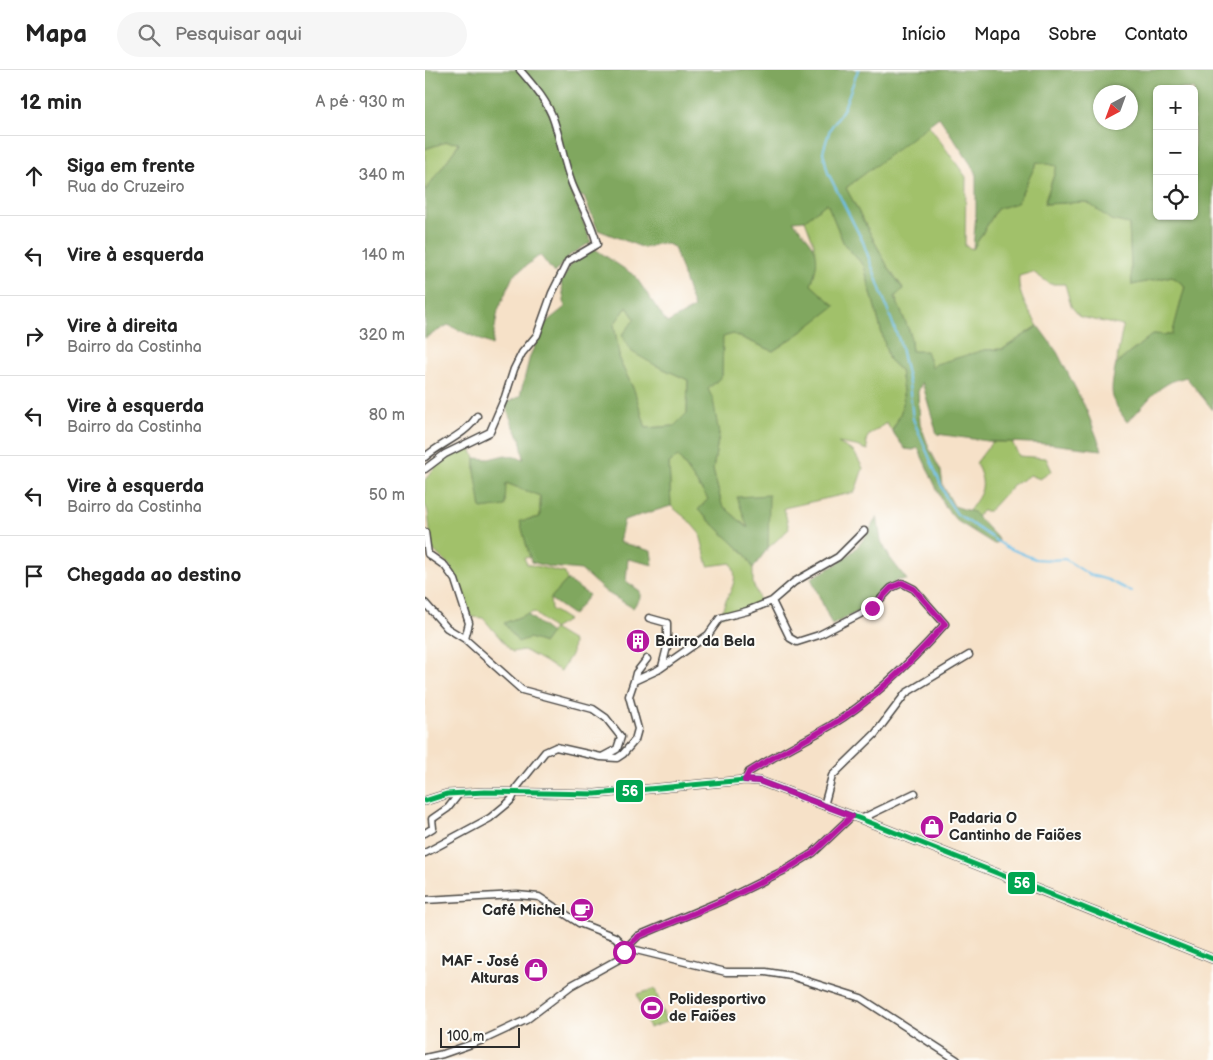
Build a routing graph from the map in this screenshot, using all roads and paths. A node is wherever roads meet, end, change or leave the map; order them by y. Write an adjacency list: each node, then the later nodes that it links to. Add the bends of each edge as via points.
1 (520, 70): 4 (street, via 536,88 553,119 572,184 593,227 597,244 568,261 537,335 514,369 490,432 445,454)
2 (477, 416): 3 (street, via 456,436)
3 (425, 456)
4 (425, 469)
5 (425, 532): 10 (street, via 428,554 445,566 455,580 469,622)
6 (864, 532): 7 (street, via 838,557 794,582)
7 (772, 601): 13 (street, via 720,618 708,635); 16 (street, via 790,638 797,642 819,635 872,608 891,588 902,583 914,589 945,624 897,674 861,704 830,726 749,772)
8 (425, 603): 10 (street, via 447,628)
9 (649, 618): 13 (street, via 667,623 667,646)
10 (465, 639): 15 (street, via 522,690 593,709 606,718 621,737 617,749)
11 (969, 655): 21 (street, via 906,693 875,734 832,776)
12 (647, 659): 14 (street)
13 (662, 667): 14 (street)
14 (634, 680): 15 (street, via 629,696 638,729 635,740 617,758)
15 (601, 757): 18 (street, via 556,747 549,749)
16 (745, 780): 18 (main road, via 595,794); 21 (main road, via 759,781)
17 (915, 792): 23 (street)
18 (514, 793): 19 (main road); 25 (street, via 512,799 490,818)
19 (459, 794): 20 (main road); 24 (street, via 448,808 432,819 433,828)
20 (425, 801)
21 (824, 806): 22 (main road)
22 (852, 816): 23 (main road); 27 (street, via 813,853 787,869 727,899 639,936)
23 (861, 819): 28 (main road)
24 (425, 833)
25 (425, 854)
26 (425, 900): 27 (street, via 517,895 539,897 579,923 615,937)
27 (627, 947): 29 (street, via 619,959 572,985 537,1014 483,1040); 30 (street, via 726,972 791,976 861,998)
28 (1213, 959)
29 (425, 1058)
30 (957, 1060)

